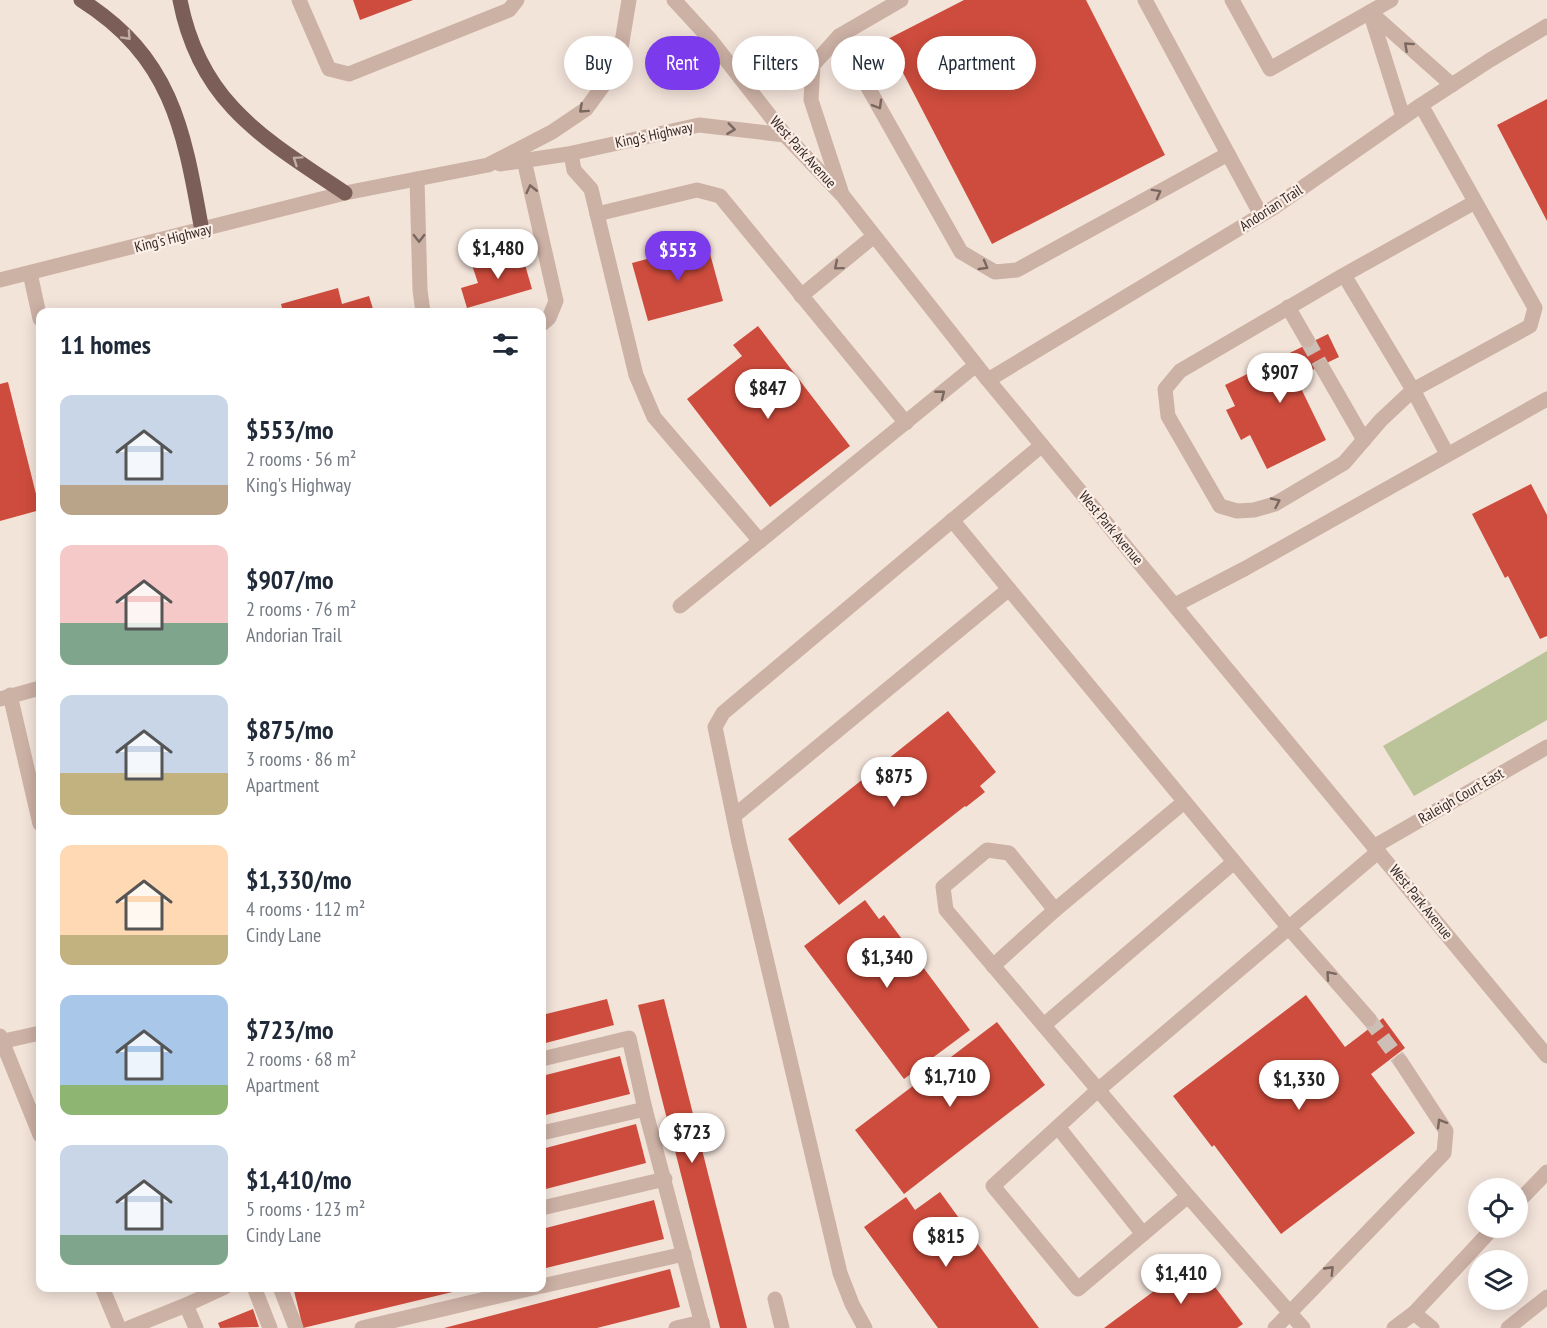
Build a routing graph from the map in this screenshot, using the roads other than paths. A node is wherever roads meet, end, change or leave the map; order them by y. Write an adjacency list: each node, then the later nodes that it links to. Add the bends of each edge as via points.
1 (81, 0): 31 (main road, one-way to 31, via 120,28 143,54 167,92 188,153)
2 (180, 0): 26 (main road, one-way to 2, via 252,128 223,97 191,41)
3 (299, 0): 4 (street, via 329,69 349,74 509,10)
4 (517, 0)
5 (629, 0): 24 (street, one-way to 24, via 621,48 608,79 586,109 552,132)
6 (674, 0): 20 (street, West Park Avenue)
7 (900, 0): 11 (street)
8 (1144, 0): 22 (street)
9 (1232, 0): 12 (street, via 1270,69)
10 (1391, 0): 12 (street)
11 (878, 6): 14 (street)
12 (1370, 12): 16 (street, one-way to 12); 19 (street)
13 (1547, 26): 16 (street, Andorian Trail)
14 (839, 36)
15 (831, 45): 27 (street, via 813,65 811,100)
16 (1452, 84): 18 (street, Andorian Trail)
17 (870, 90): 22 (street, one-way to 22, via 962,252 995,272 1017,270)
18 (1421, 105): 19 (street, Andorian Trail); 28 (street)
19 (1404, 117): 30 (street, Andorian Trail)
20 (785, 135): 21 (street, King's Highway, one-way to 20, via 699,125); 27 (street, West Park Avenue)
21 (571, 154): 23 (street, King's Highway); 29 (street, via 574,170 591,189)
22 (1228, 154): 30 (street)
23 (524, 160): 24 (street, King's Highway); 40 (street, one-way to 23, via 556,301)
24 (488, 165): 25 (street, King's Highway)
25 (417, 179): 26 (street, King's Highway); 39 (street, one-way to 39)
26 (345, 193): 31 (street, King's Highway)
27 (843, 196): 32 (street, West Park Avenue)
28 (1475, 202): 34 (street); 45 (street, via 1534,308 1530,326)
29 (597, 214): 36 (street, via 698,190 720,196); 52 (street, via 636,375 654,417)
30 (1261, 215): 44 (street, Andorian Trail)
31 (202, 231): 33 (street, King's Highway)
32 (874, 236): 36 (street, one-way to 36); 42 (street, West Park Avenue)
33 (30, 273): 35 (street, King's Highway); 38 (street)
34 (1344, 275): 37 (street); 45 (street)
35 (0, 280)
36 (801, 296): 47 (street)
37 (1288, 307): 41 (street); 48 (street, one-way to 48, via 1180,371 1165,389 1168,416 1220,506 1238,510 1275,504 1344,463)
38 (38, 308)
39 (422, 308)
40 (546, 321)
41 (1307, 340)
42 (976, 365): 44 (street, West Park Avenue); 47 (street, one-way to 42)
43 (1322, 367): 48 (street)
44 (988, 380): 49 (street, West Park Avenue)
45 (1413, 390): 48 (street); 50 (street)
46 (1547, 399): 50 (street)
47 (906, 423): 52 (street)
48 (1364, 440)
49 (1042, 445): 51 (street); 54 (street, West Park Avenue)
50 (1447, 454): 54 (street)
51 (952, 520): 53 (street); 61 (street, via 723,713 716,726)
52 (760, 541): 55 (street)
53 (1009, 589): 59 (street); 61 (street)
54 (1175, 605): 62 (street, West Park Avenue)
55 (680, 606)
56 (36, 689): 57 (street)
57 (5, 697): 60 (street)
58 (1547, 747): 62 (street, Raleigh Court East)
59 (1184, 802): 63 (street); 64 (street)
60 (36, 809)
61 (734, 816): 107 (street, via 840,1273)
62 (1377, 848): 65 (street, Raleigh Court East); 71 (street, West Park Avenue)
63 (1234, 862): 65 (street); 68 (street)
64 (1055, 910): 66 (street); 66 (street, via 1009,854 987,850 943,887 946,910)
65 (1289, 928): 67 (street, one-way to 65); 74 (street, Raleigh Court East)
66 (993, 966): 68 (street)
67 (1369, 1019)
68 (1044, 1025): 74 (street)
69 (36, 1034): 70 (street)
70 (1, 1040): 76 (street)
71 (1547, 1056)
72 (546, 1058): 75 (street, via 629,1038)
73 (1401, 1062): 96 (street, one-way to 73, via 1444,1153 1446,1131)
74 (1098, 1090): 77 (street, Raleigh Court East); 82 (street)
75 (645, 1109): 78 (street); 80 (street)
76 (36, 1125)
77 (1058, 1127): 84 (street); 84 (street, Raleigh Court East, via 993,1186 1078,1289)
78 (546, 1132)
79 (1547, 1172): 81 (street)
80 (664, 1179): 83 (street); 86 (street)
81 (1528, 1192)
82 (1188, 1196): 84 (street); 96 (street)
83 (546, 1207)
84 (1143, 1234)
85 (1484, 1238): 97 (street)
86 (684, 1254): 87 (street); 98 (street)
87 (546, 1285)
88 (104, 1292): 99 (street)
89 (214, 1292): 95 (street)
90 (256, 1292): 102 (street)
91 (282, 1292): 103 (street)
92 (516, 1292): 104 (street)
93 (1547, 1297): 112 (street)
94 (775, 1299): 106 (street)
95 (186, 1305): 100 (street); 101 (street)
96 (1290, 1312): 108 (street); 109 (street)
97 (1414, 1313): 110 (street); 111 (street)
98 (703, 1325): 105 (street)
99 (119, 1328)
100 (129, 1328)
101 (196, 1328)
102 (270, 1328)
103 (296, 1328)
104 (362, 1328)
105 (676, 1328)
106 (782, 1328)
107 (865, 1328)
108 (1275, 1328)
109 (1303, 1328)
110 (1394, 1328)
111 (1432, 1328)
112 (1508, 1328)

